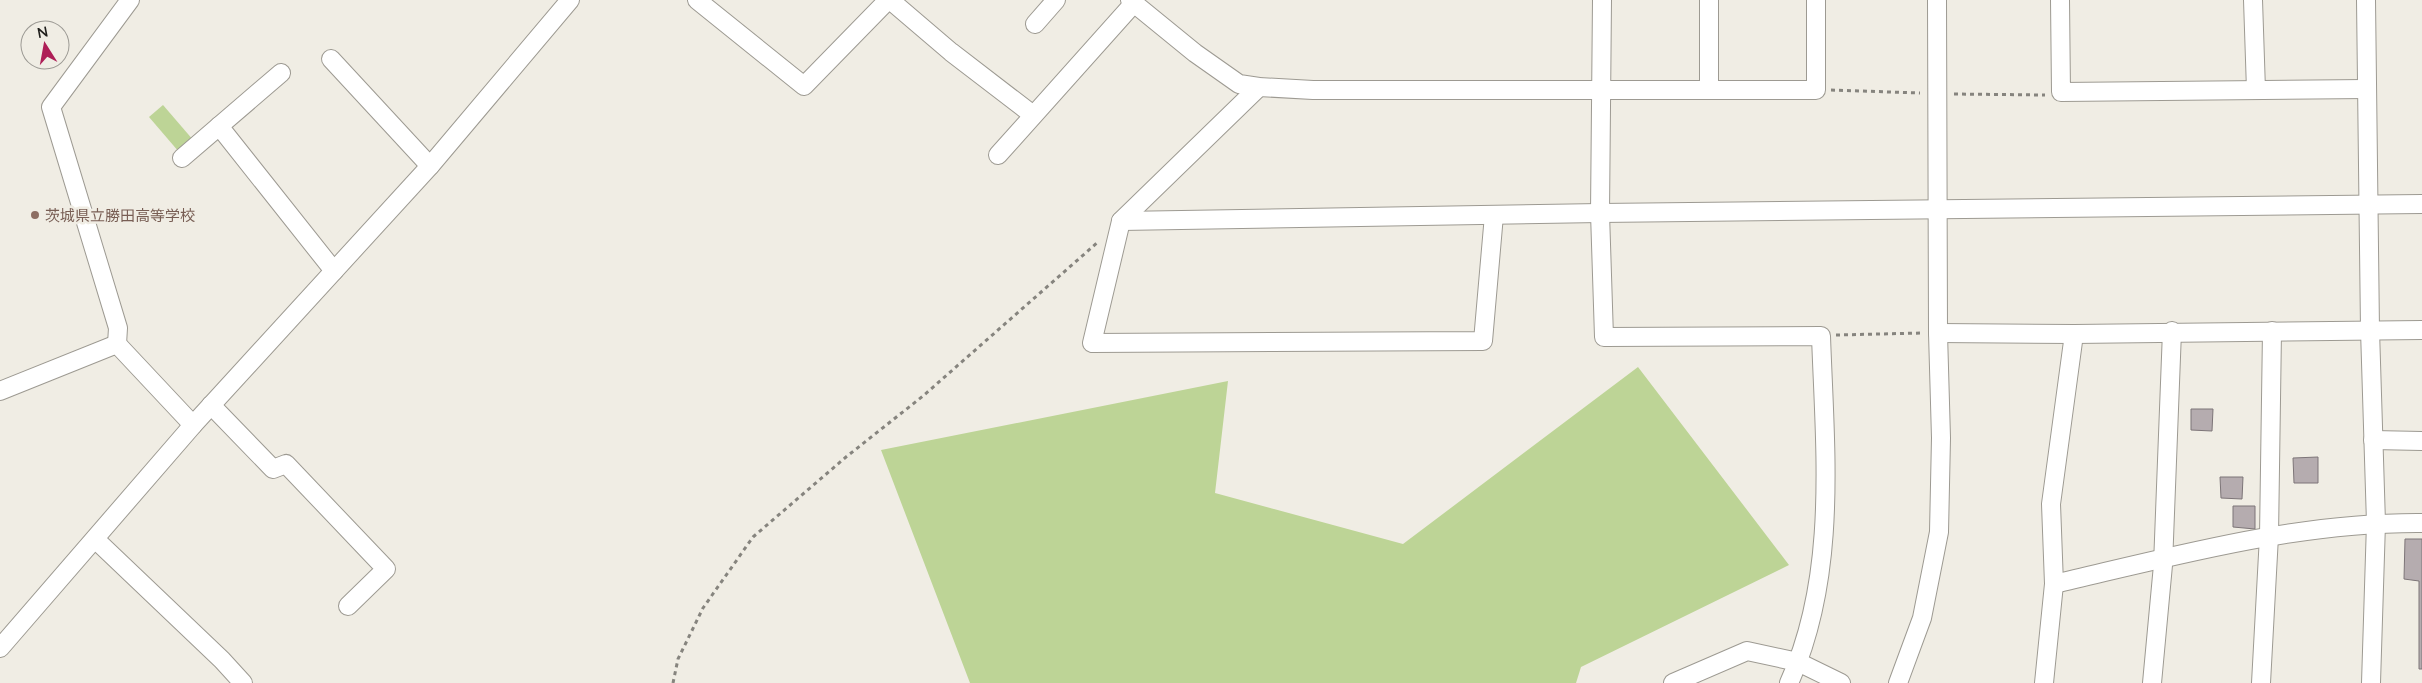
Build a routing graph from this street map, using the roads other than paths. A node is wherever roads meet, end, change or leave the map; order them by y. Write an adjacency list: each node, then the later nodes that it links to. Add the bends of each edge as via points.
1 (130, 0): 40 (street, via 51,107 118,328)
2 (570, 0): 26 (street)
3 (697, 0): 4 (street, via 804,86)
4 (889, 0): 22 (street)
5 (1056, 0): 14 (street)
6 (1602, 0): 21 (street)
7 (1709, 0): 18 (street)
8 (1816, 0): 18 (street, via 1816,90)
9 (1937, 0): 29 (street)
10 (2060, 0): 20 (street, via 2061,92)
11 (2253, 0): 20 (street)
12 (2366, 0): 19 (street)
13 (1132, 2): 17 (street, via 1239,84); 22 (street)
14 (1035, 24)
15 (331, 59): 26 (street)
16 (281, 73): 23 (street)
17 (1260, 87): 21 (street); 32 (street)
18 (1709, 89): 21 (street)
19 (2366, 89): 20 (street); 28 (street)
20 (2256, 90)
21 (1603, 91): 30 (street)
22 (1034, 115): 24 (street)
23 (219, 126): 25 (street); 33 (street)
24 (998, 155)
25 (182, 158)
26 (430, 166): 33 (street)
27 (2422, 204): 28 (street)
28 (2368, 205): 29 (street); 34 (street)
29 (1938, 210): 30 (street); 38 (street)
30 (1600, 213): 31 (street); 54 (street, via 1604,337 1821,336 1824,516 1817,595)
31 (1494, 215): 32 (street); 32 (street, via 1483,342 1092,343)
32 (1121, 221)
33 (334, 271): 42 (street)
34 (2370, 330): 35 (street); 37 (street); 44 (street)
35 (2422, 330)
36 (2172, 331): 37 (street); 39 (street); 50 (street)
37 (2272, 332): 48 (street)
38 (1938, 333): 39 (street); 59 (street, via 1939,532 1922,618)
39 (2074, 334): 51 (street, via 2051,504)
40 (117, 344): 41 (street); 43 (street)
41 (0, 391)
42 (211, 405): 43 (street); 52 (street, via 273,469 286,464 386,569)
43 (194, 425): 49 (street)
44 (2373, 440): 45 (street); 46 (street)
45 (2422, 440)
46 (2376, 523): 47 (street); 48 (street); 63 (street)
47 (2422, 523)
48 (2269, 536): 50 (street); 62 (street)
49 (95, 539): 53 (street); 55 (street)
50 (2163, 558): 51 (street); 61 (street)
51 (2054, 584): 60 (street)
52 (348, 606)
53 (0, 648)
54 (1798, 662): 56 (street, via 1747,652); 57 (street); 58 (street)
55 (243, 683)
56 (1673, 683)
57 (1789, 683)
58 (1841, 683)
59 (1898, 683)
60 (2044, 683)
61 (2152, 683)
62 (2261, 683)
63 (2371, 683)

